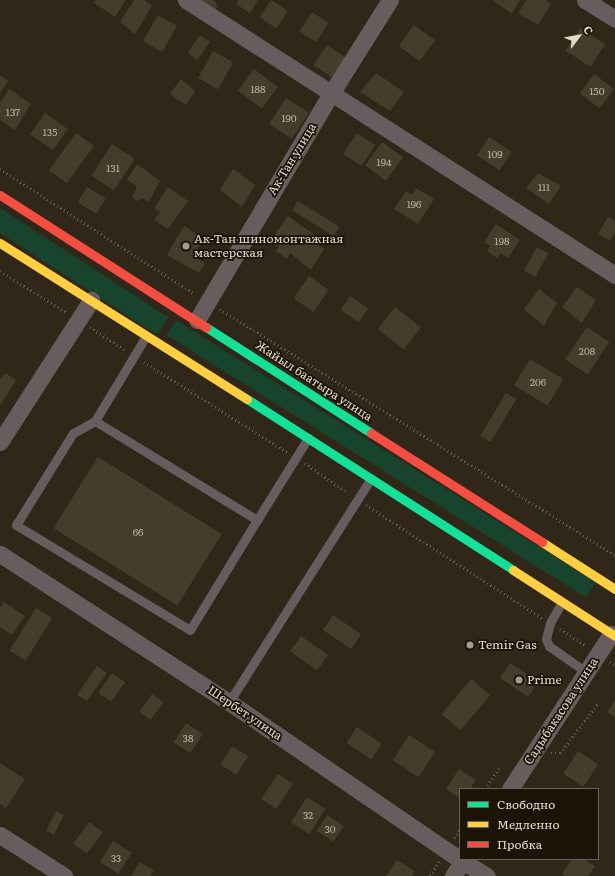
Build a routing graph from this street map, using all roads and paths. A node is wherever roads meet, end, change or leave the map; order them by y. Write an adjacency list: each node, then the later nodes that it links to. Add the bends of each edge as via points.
1 (186, 0): 5 (street)
2 (390, 0): 5 (street, Ак-Тан улица)
3 (585, 0): 4 (street)
4 (615, 19)
5 (332, 92): 10 (street); 12 (street, Ак-Тан улица)
6 (0, 169): 12 (path)
7 (0, 196): 14 (main road, Жайыл баатыра улица)
8 (0, 243): 11 (main road)
9 (0, 271): 13 (path)
10 (615, 275)
11 (90, 300): 13 (street); 15 (main road)
12 (208, 302): 14 (street, Ак-Тан улица); 25 (path)
13 (78, 320): 16 (path); 19 (street)
14 (197, 320): 26 (main road, Жайыл баатыра улица)
15 (146, 336): 16 (lane); 18 (main road)
16 (134, 356): 17 (lane); 20 (path)
17 (95, 421): 23 (lane); 23 (lane, via 73,433 16,525 190,630)
18 (308, 438): 20 (lane); 21 (main road)
19 (0, 442)
20 (296, 458): 22 (path); 23 (lane)
21 (371, 478): 22 (lane); 27 (main road)
22 (357, 499): 28 (path); 33 (lane)
23 (257, 520)
24 (0, 554): 33 (street, Шербет улица)
25 (615, 555)
26 (615, 589)
27 (562, 602): 28 (lane); 29 (main road)
28 (550, 623): 30 (path); 32 (lane, via 546,639 549,646)
29 (614, 633): 30 (street, Садыбакасова улица)
30 (598, 654): 31 (path); 32 (street, Садыбакасова улица)
31 (615, 665)
32 (586, 672): 38 (street, Садыбакасова улица)
33 (229, 702): 42 (street, Шербет улица)
34 (599, 702): 35 (path, via 560,753)
35 (549, 753)
36 (499, 768): 37 (path)
37 (487, 788)
38 (511, 788)
39 (459, 830): 41 (path)
40 (0, 835): 45 (street)
41 (452, 841)
42 (459, 857)
43 (441, 858): 46 (path)
44 (463, 860): 47 (street); 48 (street, Шербет улица)
45 (64, 876)
46 (430, 876)
47 (453, 876)
48 (487, 876)

